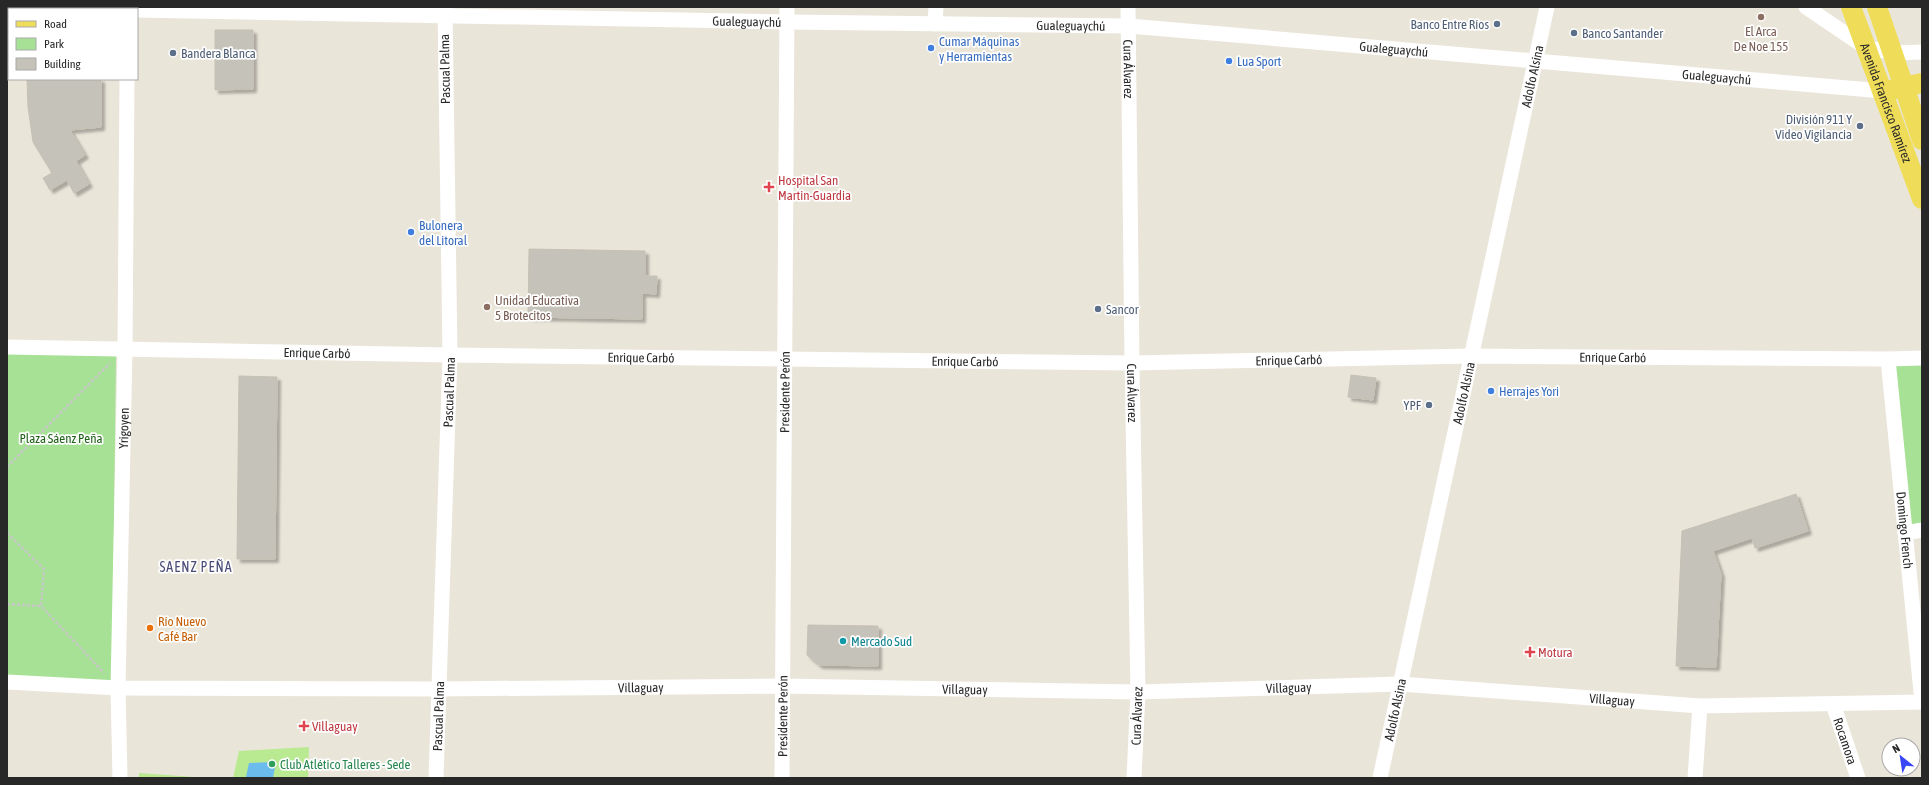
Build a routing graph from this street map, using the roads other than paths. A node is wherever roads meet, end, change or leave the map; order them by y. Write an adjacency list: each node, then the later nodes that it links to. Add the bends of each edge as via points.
1 (787, 7): 10 (street, Presidente Perón)
2 (936, 7): 11 (street)
3 (1128, 7): 12 (street, Cura Álvarez)
4 (1547, 7): 16 (street, Adolfo Alsina)
5 (1806, 7): 13 (street)
6 (1851, 7): 13 (main road, Avenida Francisco Ramírez)
7 (1877, 7): 15 (main road, Avenida Francisco Ramírez)
8 (138, 10): 9 (street, Gualeguaychú)
9 (445, 11): 10 (street, Gualeguaychú); 24 (street, Pascual Palma)
10 (787, 22): 11 (street, Gualeguaychú); 26 (street, Presidente Perón)
11 (935, 24): 12 (street, Gualeguaychú)
12 (1129, 26): 16 (street, Gualeguaychú); 29 (street, Cura Álvarez)
13 (1865, 47): 15 (street); 19 (main road, Avenida Francisco Ramírez)
14 (1922, 52): 15 (street)
15 (1893, 53): 18 (main road, Avenida Francisco Ramírez)
16 (1536, 60): 19 (street, Gualeguaychú); 25 (street, Adolfo Alsina)
17 (127, 80): 23 (street, Yrigoyen)
18 (1913, 85): 19 (main road); 20 (main road, Avenida Francisco Ramírez)
19 (1883, 91): 21 (main road, Avenida Francisco Ramírez)
20 (1922, 140)
21 (1922, 199)
22 (7, 347): 23 (street, Enrique Carbó)
23 (125, 349): 24 (street, Enrique Carbó); 35 (street, Yrigoyen)
24 (450, 355): 26 (street, Enrique Carbó); 36 (street, Pascual Palma)
25 (1471, 356): 28 (street, Enrique Carbó); 29 (street, Enrique Carbó); 33 (street, Adolfo Alsina)
26 (786, 358): 29 (street, Enrique Carbó); 34 (street, Presidente Perón)
27 (1922, 358): 28 (street, Enrique Carbó)
28 (1888, 359): 31 (street, Domingo French)
29 (1132, 363): 37 (street, Cura Álvarez)
30 (1922, 530): 31 (street)
31 (1905, 533): 38 (street, Domingo French)
32 (7, 682): 35 (street, Villaguay)
33 (1400, 684): 37 (street, Villaguay); 40 (street, Villaguay); 45 (street, Adolfo Alsina)
34 (782, 686): 36 (street, Villaguay); 37 (street, Villaguay); 43 (street, Presidente Perón)
35 (118, 688): 36 (street, Villaguay); 41 (street, Yrigoyen)
36 (437, 689): 42 (street, Pascual Palma)
37 (1138, 692): 44 (street, Cura Álvarez)
38 (1922, 702): 39 (street, Villaguay)
39 (1833, 704): 40 (street, Villaguay); 47 (street, Rocamora)
40 (1700, 706): 46 (street)
41 (120, 778)
42 (436, 778)
43 (782, 778)
44 (1134, 778)
45 (1380, 778)
46 (1695, 778)
47 (1858, 778)

